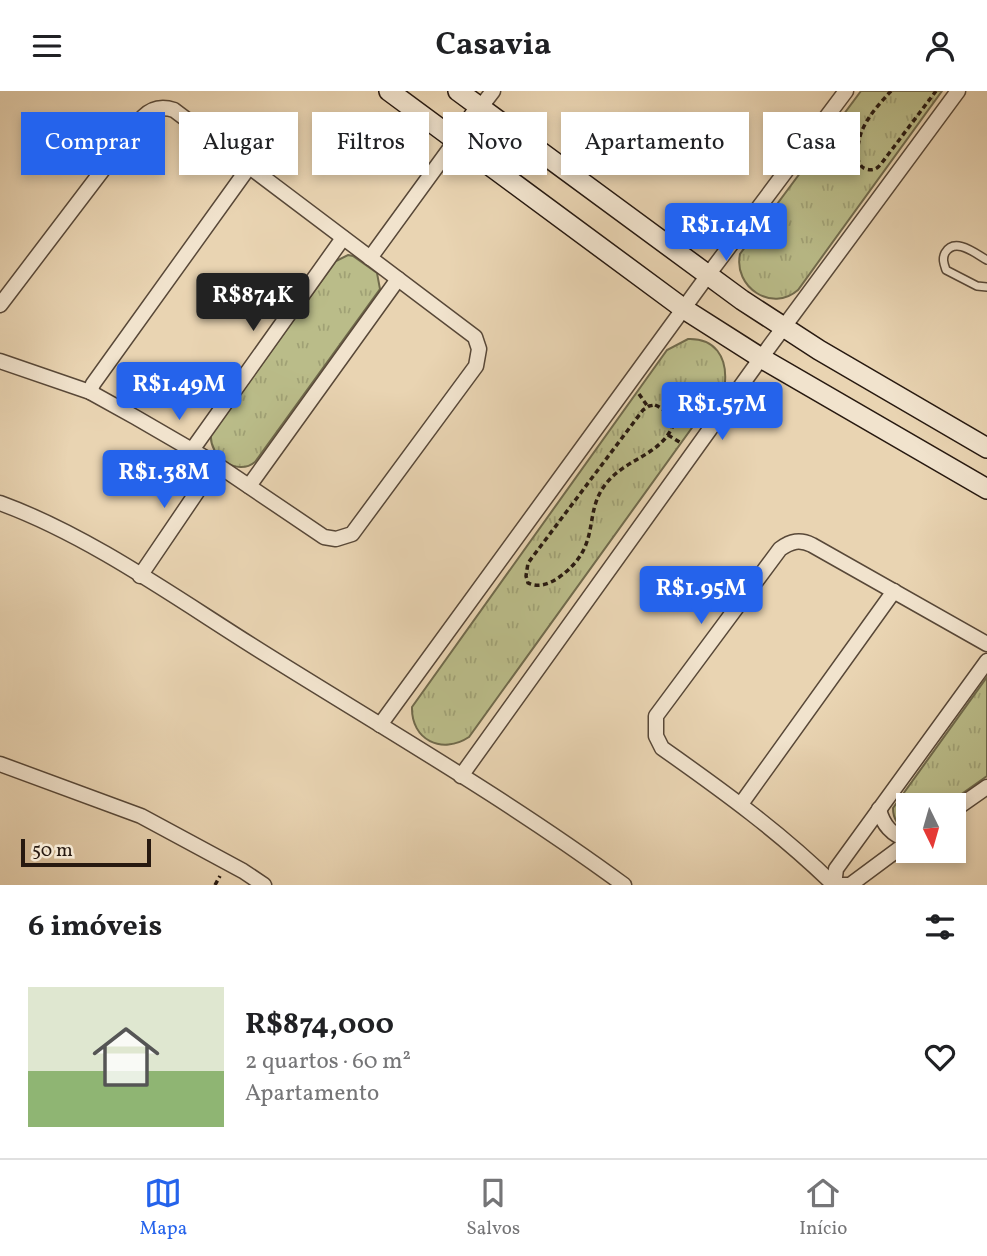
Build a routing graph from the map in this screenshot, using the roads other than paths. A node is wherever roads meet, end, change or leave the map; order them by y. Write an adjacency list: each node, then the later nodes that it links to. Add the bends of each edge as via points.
1 (389, 91): 9 (street)
2 (458, 91): 6 (street)
3 (493, 91): 6 (street)
4 (846, 91): 17 (street)
5 (958, 91): 22 (street)
6 (480, 108): 7 (street); 17 (street)
7 (477, 112)
8 (179, 114): 20 (street, via 163,108 143,117)
9 (443, 130)
10 (443, 158): 15 (street)
11 (244, 175): 25 (street)
12 (260, 175): 14 (street)
13 (503, 175): 21 (street)
14 (343, 238): 15 (street); 27 (street)
15 (370, 258): 18 (street)
16 (987, 260): 19 (lane, via 960,245 950,247 943,260 946,269)
17 (708, 275): 21 (street); 22 (street)
18 (398, 279): 29 (street); 29 (street, via 475,337 479,349 476,366 352,534 324,537)
19 (987, 287)
20 (0, 305)
21 (684, 309): 23 (street); 36 (street)
22 (783, 327): 23 (street); 26 (street)
23 (761, 358): 30 (street); 38 (street)
24 (0, 362): 25 (street)
25 (90, 392): 27 (street)
26 (987, 448)
27 (192, 450): 28 (street)
28 (216, 464): 29 (street); 32 (street)
29 (249, 486)
30 (987, 489)
31 (0, 503): 32 (street, via 76,538)
32 (141, 576): 36 (street)
33 (894, 590): 34 (street); 41 (street); 41 (street, via 806,542 786,545 656,716 656,736 662,748)
34 (987, 644)
35 (987, 661): 42 (street)
36 (380, 725): 38 (street)
37 (0, 764): 45 (street, via 141,816)
38 (461, 776): 46 (street)
39 (987, 787): 40 (street)
40 (966, 802)
41 (741, 804): 47 (street)
42 (879, 809): 43 (street, via 884,824); 47 (street, via 836,869)
43 (896, 834)
44 (896, 850): 47 (street, via 850,885)
45 (264, 885)
46 (624, 885)
47 (836, 885)

